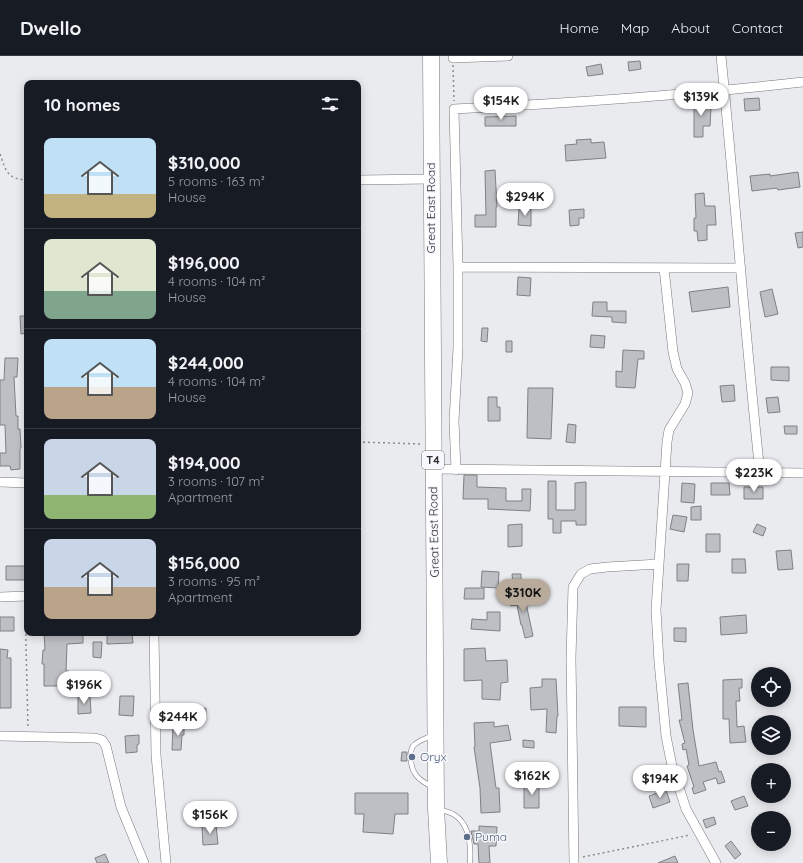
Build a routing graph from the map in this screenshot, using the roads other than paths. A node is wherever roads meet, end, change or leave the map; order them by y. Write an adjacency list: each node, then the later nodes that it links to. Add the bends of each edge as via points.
1 (431, 56): 7 (highway, Great East Road / T4)
2 (508, 56): 4 (street)
3 (721, 56): 6 (street)
4 (453, 58)
5 (803, 82): 6 (street)
6 (724, 91): 9 (street, via 454,109); 11 (street)
7 (431, 178): 8 (street); 12 (highway, Great East Road / T4)
8 (361, 180)
9 (458, 267): 10 (street); 13 (street, via 458,348 454,427)
10 (664, 268): 11 (street); 14 (street, via 673,352 688,393 685,404 669,430)
11 (741, 268): 15 (street)
12 (433, 470): 13 (street); 23 (highway, Great East Road / T4)
13 (456, 470): 14 (street)
14 (665, 472): 15 (street); 19 (street)
15 (760, 473): 16 (street)
16 (803, 473)
17 (0, 482): 18 (street)
18 (24, 483)
19 (659, 564): 27 (street, via 590,569 581,574 573,587 571,658); 32 (street, via 656,610 666,736 672,766 686,809)
20 (24, 596): 21 (street)
21 (0, 597)
22 (154, 636): 29 (street, via 156,755)
23 (436, 734): 25 (highway, Great East Road / T4); 25 (lane, via 413,746 410,758 414,775)
24 (0, 736): 28 (street, via 102,740 106,746 121,807)
25 (436, 788): 26 (highway, Great East Road / T4)
26 (436, 808): 30 (highway, Great East Road / T4); 31 (lane, via 456,815 464,825 470,844)
27 (574, 861)
28 (144, 863)
29 (166, 863)
30 (438, 863)
31 (470, 863)
32 (716, 863)

